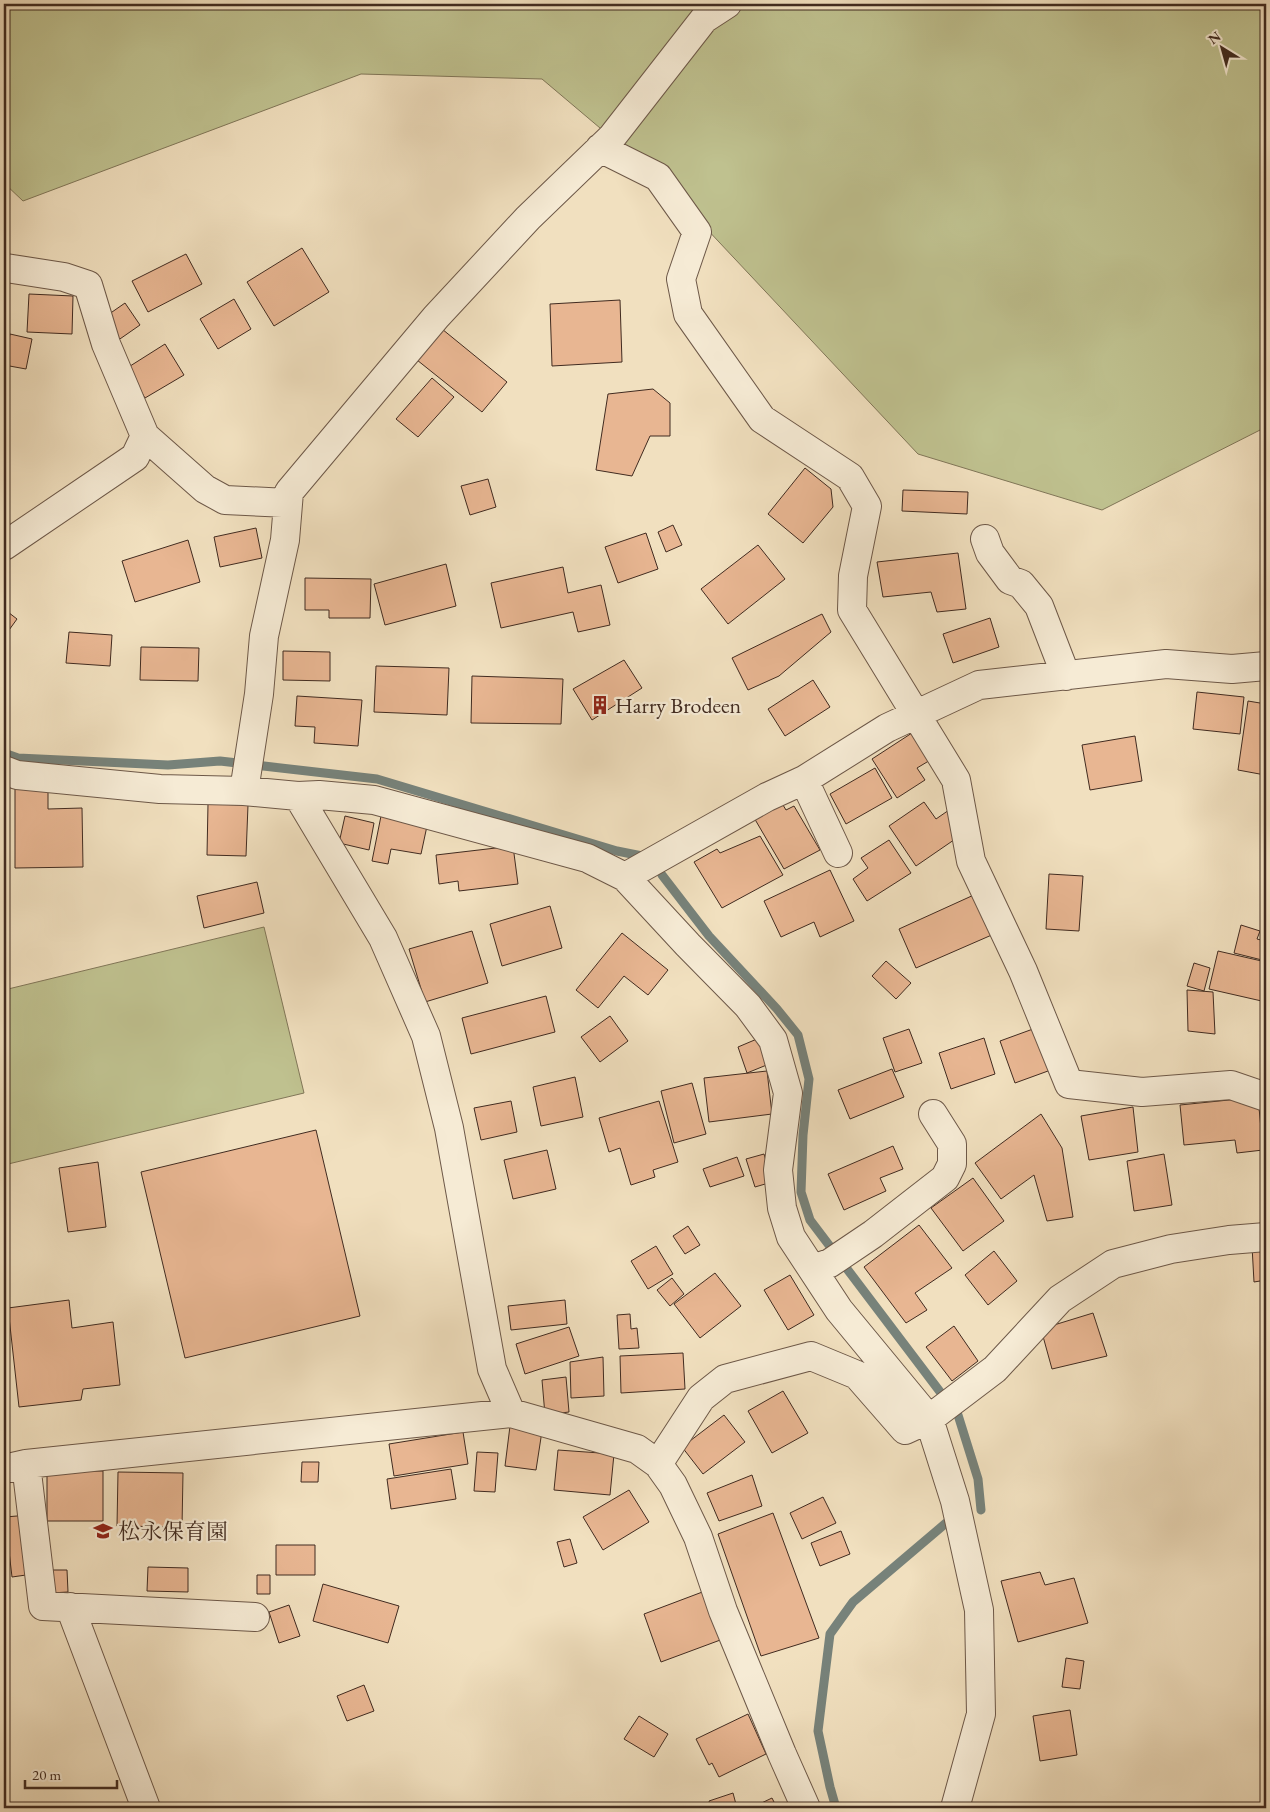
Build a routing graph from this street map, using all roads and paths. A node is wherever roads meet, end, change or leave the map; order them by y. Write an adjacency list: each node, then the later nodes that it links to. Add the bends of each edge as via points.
1 (727, 4): 2 (street)
2 (702, 11): 3 (street, via 612,137)
3 (600, 148): 6 (street, via 528,218 436,317 289,492); 11 (street, via 658,177 697,232 681,279 688,314 762,419 850,477 867,506 853,576 852,610)
4 (6, 268): 5 (street, via 64,277 88,285 106,344)
5 (145, 436): 6 (street, via 205,488 225,500); 8 (street, via 135,457)
6 (288, 502): 12 (street, via 285,540 264,636)
7 (985, 539): 10 (street, via 990,553 1010,580 1021,584 1040,606)
8 (4, 546)
9 (1266, 666): 10 (street, via 1232,669 1166,664)
10 (1066, 676): 11 (street, via 979,685)
11 (917, 714): 14 (street, via 887,728); 18 (street, via 956,780 971,861 1023,971 1069,1084 1142,1092 1231,1085)
12 (247, 769): 13 (street, via 160,789 17,775); 15 (street)
13 (4, 770)
14 (804, 780): 16 (street); 17 (street, via 767,797)
15 (298, 796): 17 (street, via 374,800 587,858); 22 (street, via 384,938 426,1036 449,1128 492,1369)
16 (838, 854)
17 (625, 877): 21 (street, via 748,1006 773,1040 788,1093 778,1170 782,1208 791,1238)
18 (1266, 1097)
19 (933, 1114): 21 (street, via 952,1144 952,1164 945,1178 873,1234)
20 (1266, 1237): 23 (street, via 1171,1249 1113,1264 1060,1299 995,1369)
21 (831, 1260): 23 (street, via 839,1310)
22 (510, 1413): 24 (street, via 637,1449); 25 (street)
23 (929, 1419): 24 (street, via 905,1430 857,1375 811,1356 725,1379 701,1398); 30 (street, via 955,1501 979,1610 981,1714)
24 (658, 1464): 29 (street, via 673,1485 698,1537 723,1611)
25 (15, 1467): 26 (street, via 43,1606)
26 (70, 1607): 27 (street); 28 (street)
27 (255, 1617)
28 (146, 1808)
29 (806, 1808)
30 (955, 1808)

